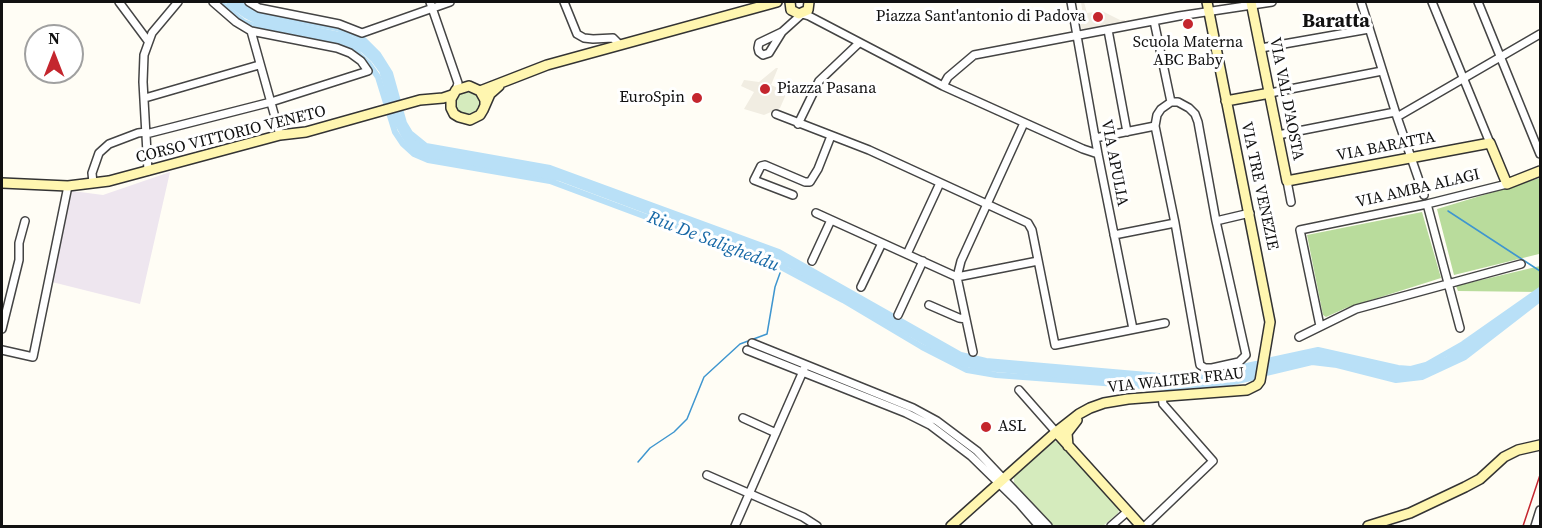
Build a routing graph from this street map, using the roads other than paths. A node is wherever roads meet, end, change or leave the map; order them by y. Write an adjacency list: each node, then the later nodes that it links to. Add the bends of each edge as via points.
1 (119, 2): 25 (street)
2 (178, 2): 25 (street)
3 (213, 2): 21 (street)
4 (249, 2): 14 (street, via 259,8 339,24 362,33)
5 (450, 2): 14 (street)
6 (564, 2): 28 (street, via 577,34 593,39 613,38)
7 (777, 2): 15 (street)
8 (1071, 2): 24 (street, VIA APULIA)
9 (1272, 2): 13 (street)
10 (1360, 2): 19 (street)
11 (1432, 2): 34 (street)
12 (1478, 2): 31 (street)
13 (1251, 3): 16 (street); 30 (street, VIA VAL D'AOSTA)
14 (434, 4): 36 (street, via 462,80); 39 (street, via 458,83)
15 (761, 6): 17 (street); 28 (street)
16 (1208, 7): 18 (street); 43 (street, VIA TRE VENEZIE)
17 (803, 8): 22 (street); 27 (street)
18 (1154, 21): 20 (street); 45 (street)
19 (1369, 29): 30 (street); 33 (street)
20 (1108, 30): 24 (street); 53 (street)
21 (251, 31): 32 (street); 44 (street, via 337,48 356,57 368,71)
22 (782, 32): 26 (street); 29 (street)
23 (1540, 34): 31 (street)
24 (1077, 36): 37 (street, via 974,55); 59 (street, VIA APULIA)
25 (148, 41): 41 (street, via 144,55)
26 (766, 41): 29 (street); 29 (street, via 759,44 759,52 767,54)
27 (859, 43): 37 (street); 51 (street, via 819,81)
28 (619, 44): 35 (street, via 537,68)
29 (771, 48)
30 (1261, 48): 40 (street, VIA VAL D'AOSTA)
31 (1500, 57): 34 (street); 58 (street)
32 (259, 65): 41 (street); 44 (street)
33 (1382, 71): 40 (street); 49 (street)
34 (1464, 78): 49 (street); 60 (street)
35 (503, 83): 38 (street); 46 (street, via 490,94)
36 (469, 86): 38 (street); 39 (street)
37 (943, 86): 50 (street)
38 (480, 91): 46 (street)
39 (454, 92): 42 (street, CORSO VITTORIO VENETO); 47 (street)
40 (1270, 93): 43 (street); 56 (street, VIA VAL D'AOSTA)
41 (145, 98): 54 (street)
42 (431, 99): 47 (street); 55 (street, CORSO VITTORIO VENETO, via 306,132)
43 (1226, 101): 78 (street, VIA TRE VENEZIE)
44 (271, 102): 54 (street); 55 (street)
45 (1171, 102): 52 (street, via 1157,115); 81 (street, via 1184,104 1195,114)
46 (485, 105): 47 (street, via 480,115 470,120 459,117)
47 (451, 108)
48 (776, 114): 51 (street)
49 (1396, 115): 56 (street); 63 (street)
50 (1024, 123): 61 (street); 75 (street)
51 (798, 124): 57 (street)
52 (1155, 126): 53 (street); 82 (street)
53 (1127, 132): 59 (street)
54 (146, 133): 64 (street); 68 (street, via 109,144 99,153)
55 (280, 135): 64 (street, CORSO VITTORIO VENETO)
56 (1278, 135): 66 (street, VIA VAL D'AOSTA)
57 (831, 136): 69 (street); 72 (street, via 810,182 760,166 754,180)
58 (1537, 136): 62 (street)
59 (1095, 138): 61 (street, VIA APULIA)
60 (1490, 143): 63 (street, VIA BARATTA); 70 (street)
61 (1098, 153): 83 (street, VIA APULIA)
62 (1540, 154)
63 (1410, 157): 66 (street, VIA BARATTA); 73 (street)
64 (148, 171): 68 (street, CORSO VITTORIO VENETO)
65 (1540, 171): 70 (street, VIA AMBA ALAGI)
66 (1287, 181): 74 (street, VIA VAL D'AOSTA)
67 (2, 183): 71 (street, CORSO VITTORIO VENETO)
68 (93, 183): 71 (street, CORSO VITTORIO VENETO)
69 (940, 183): 75 (street); 85 (street)
70 (1507, 183): 76 (street, VIA AMBA ALAGI)
71 (68, 186): 103 (street, via 33,357)
72 (792, 195)
73 (1424, 195)
74 (1291, 202)
75 (988, 204): 88 (street, via 1028,223); 90 (street)
76 (1427, 204): 91 (street); 97 (street, VIA AMBA ALAGI, via 1300,230)
77 (816, 213): 79 (street)
78 (1250, 213): 81 (street); 106 (street, VIA TRE VENEZIE, via 1270,322)
79 (831, 220): 84 (street); 86 (street)
80 (25, 221): 99 (street)
81 (1216, 221): 82 (street, via 1246,355 1239,362 1212,368 1200,365)
82 (1175, 223): 83 (street)
83 (1114, 235): 100 (street, VIA APULIA)
84 (882, 243): 85 (street); 92 (street)
85 (907, 254): 87 (street)
86 (812, 261)
87 (923, 261): 90 (street); 94 (street)
88 (1038, 261): 90 (street); 100 (street, via 1054,345)
89 (1521, 264): 91 (street)
90 (957, 277): 95 (street)
91 (1449, 284): 97 (street, via 1356,309); 98 (street)
92 (861, 287)
93 (929, 305): 95 (street)
94 (898, 315)
95 (966, 319): 104 (street)
96 (1165, 323): 100 (street)
97 (1320, 326): 101 (street)
98 (1460, 328)
99 (2, 329)
100 (1132, 329)
101 (1299, 337)
102 (750, 346): 105 (street)
103 (2, 350)
104 (973, 352)
105 (805, 368): 112 (street); 116 (street, via 930,425)
106 (1261, 377): 108 (street, VIA WALTER FRAU, via 1257,385 1247,390)
107 (1018, 390): 111 (street)
108 (1162, 397): 109 (street, VIA WALTER FRAU); 126 (street, via 1162,404 1213,461)
109 (1090, 408): 111 (street, VIA WALTER FRAU); 114 (street, VIA WALTER FRAU, via 1067,433)
110 (743, 418): 112 (street)
111 (1056, 432): 114 (street); 116 (street, VIA WALTER FRAU)
112 (776, 433): 117 (street)
113 (1540, 445): 127 (street, via 1504,457 1465,487 1402,516)
114 (1068, 446): 119 (street)
115 (707, 475): 117 (street)
116 (1001, 480): 122 (street, VIA WALTER FRAU); 123 (street); 124 (street)
117 (749, 493): 120 (street); 121 (street)
118 (1540, 510): 128 (street)
119 (1126, 512): 125 (street); 126 (street)
120 (735, 526)
121 (817, 526)
122 (951, 526)
123 (1040, 526)
124 (1048, 526)
125 (1111, 526)
126 (1143, 526)
127 (1368, 526)
128 (1535, 526)

